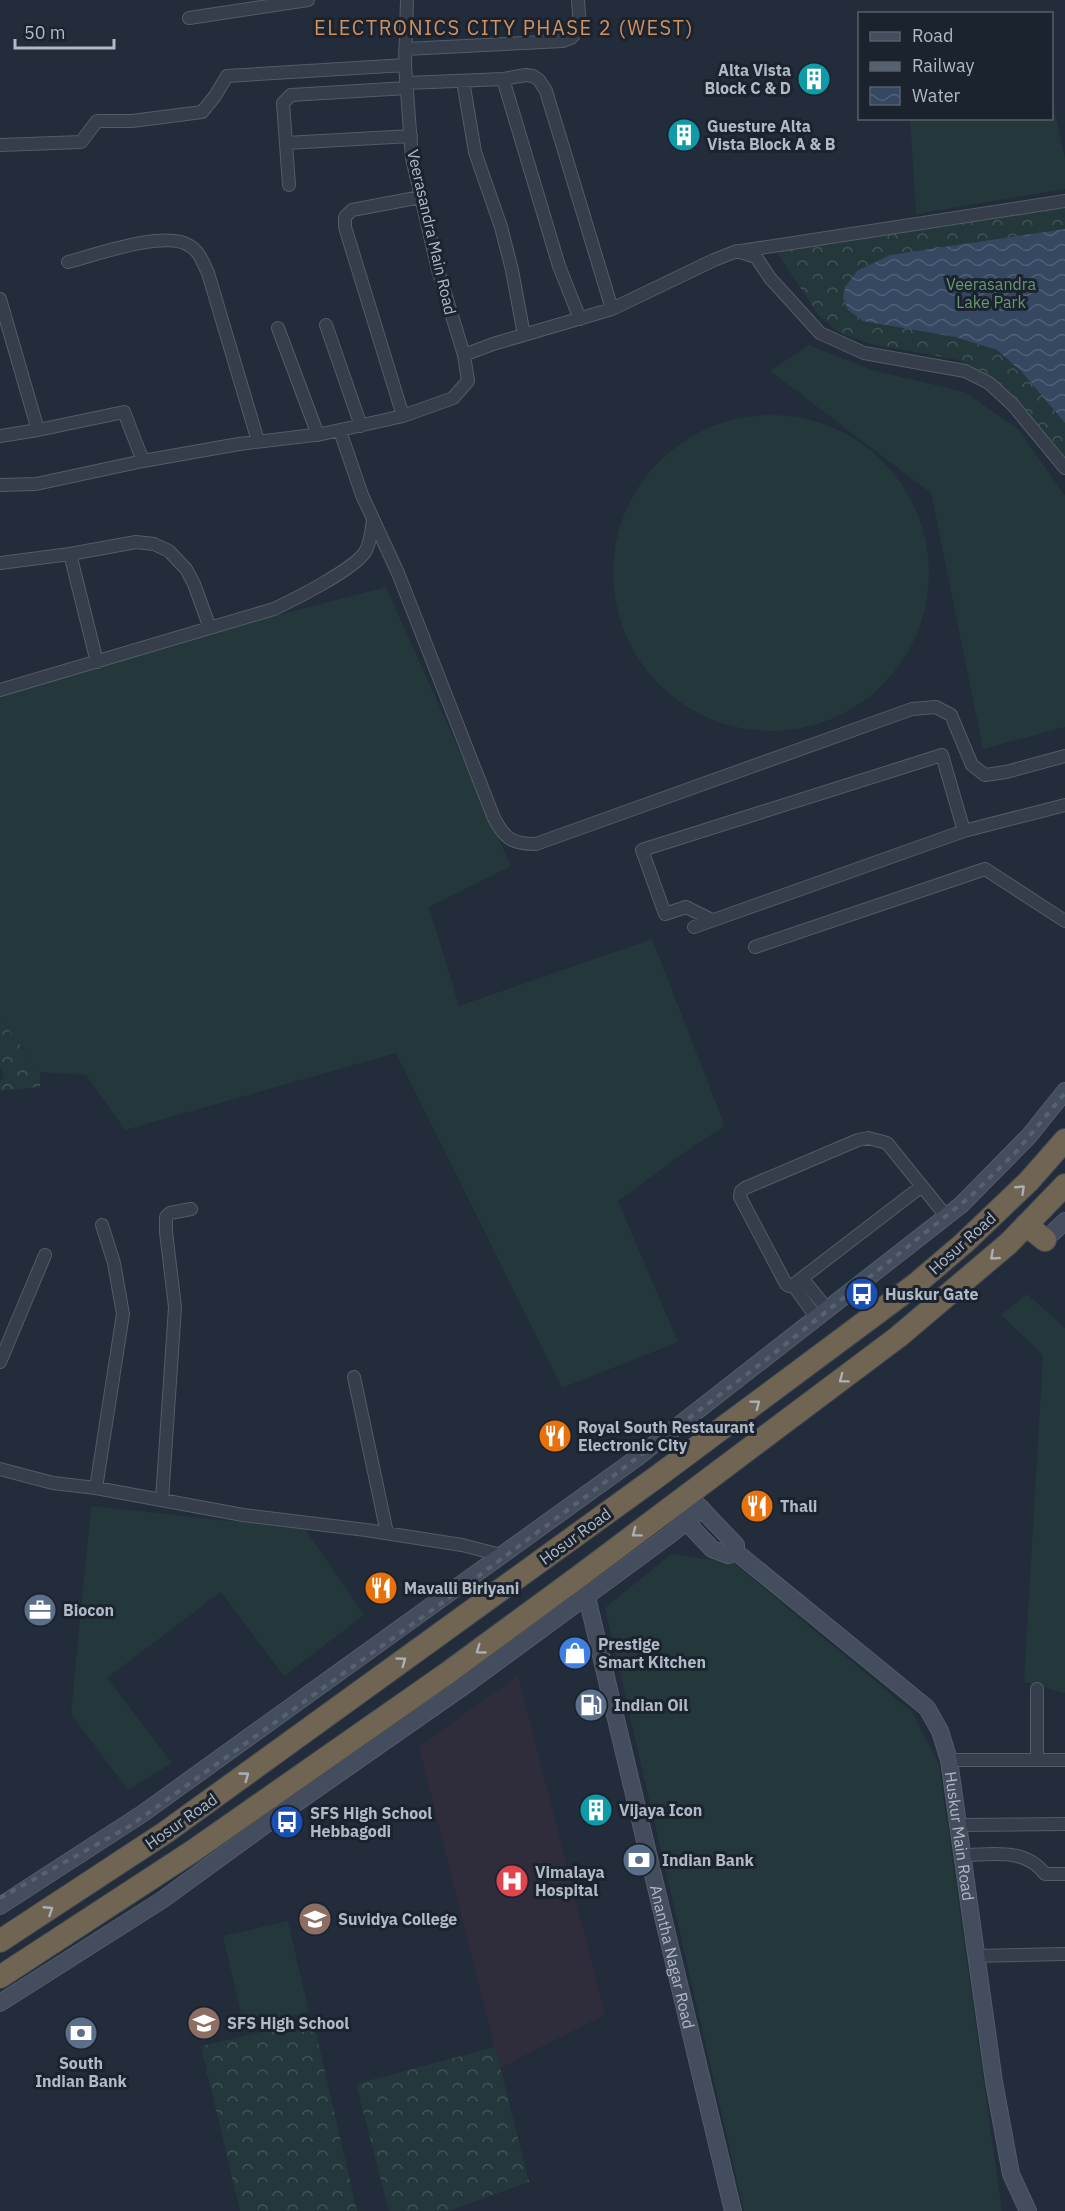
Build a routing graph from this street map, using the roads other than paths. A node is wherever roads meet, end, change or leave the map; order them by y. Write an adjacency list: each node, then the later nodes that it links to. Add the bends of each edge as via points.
1 (308, 0): 4 (street)
2 (407, 0): 6 (street, Veerasandra Main Road)
3 (578, 0): 6 (street, via 580,28 563,41)
4 (219, 6): 5 (street)
5 (189, 18)
6 (405, 49): 7 (street, Veerasandra Main Road)
7 (405, 65): 10 (street, Veerasandra Main Road); 13 (street, via 227,76 201,112 132,121 97,121 81,142)
8 (503, 79): 9 (street); 20 (street, via 533,76 546,91); 21 (street, via 559,266)
9 (463, 81): 10 (street); 24 (street, via 475,152 501,227)
10 (407, 85): 11 (street, Veerasandra Main Road); 12 (street, via 291,95 283,103)
11 (411, 136): 12 (street); 15 (street, Veerasandra Main Road)
12 (286, 143): 14 (street)
13 (0, 145)
14 (289, 185)
15 (421, 197): 25 (street, Veerasandra Main Road); 26 (street, via 352,210 344,222)
16 (1065, 201): 17 (street)
17 (737, 251): 20 (street); 34 (street, via 756,257 820,333 864,353 966,371 989,383)
18 (68, 262): 32 (street, via 142,242 172,240 189,244 208,273)
19 (0, 299): 28 (street)
20 (612, 309): 21 (street)
21 (580, 319): 24 (street)
22 (326, 325): 27 (street)
23 (278, 328): 30 (street)
24 (524, 335): 25 (street)
25 (464, 356): 26 (street, Veerasandra Main Road, via 468,381 453,398)
26 (403, 416): 27 (street)
27 (361, 426): 29 (street)
28 (38, 430): 31 (street); 33 (street, via 124,412)
29 (340, 430): 30 (street); 36 (street)
30 (318, 435): 32 (street)
31 (0, 436)
32 (258, 441): 33 (street)
33 (143, 461): 35 (street, via 36,484)
34 (1065, 468)
35 (0, 485)
36 (373, 520): 39 (street, via 369,544 358,560 274,609); 42 (street, via 398,573 494,818 509,840 536,844 912,709 936,707 951,715 972,765 985,775)
37 (70, 554): 38 (street); 39 (street, via 136,542 154,544 186,569); 40 (street)
38 (0, 563)
39 (210, 628): 40 (street)
40 (98, 662): 41 (street)
41 (0, 690)
42 (1065, 756)
43 (1065, 805): 44 (street)
44 (964, 831): 45 (street); 45 (street, via 942,755 642,850 665,914 686,907)
45 (712, 920): 47 (street)
46 (1065, 921): 48 (street, via 985,868)
47 (694, 927)
48 (755, 947)
49 (1065, 1091): 54 (street, via 1029,1136)
50 (1065, 1140): 81 (highway, Hosur Road, one-way to 50, via 166,1832 907,1291 1029,1181)
51 (1065, 1185): 57 (highway, Hosur Road)
52 (922, 1186): 54 (street); 60 (street); 60 (street, via 887,1143 868,1138 741,1191 740,1197 786,1284)
53 (191, 1209): 66 (street, via 166,1217 175,1307)
54 (946, 1216): 61 (street)
55 (1065, 1221): 58 (street)
56 (102, 1225): 65 (street, via 123,1314)
57 (1026, 1225): 58 (highway); 67 (highway, Hosur Road, one-way to 67, via 898,1337)
58 (1045, 1240)
59 (45, 1255): 62 (street)
60 (798, 1281): 61 (street)
61 (822, 1313): 69 (street, via 638,1457)
62 (0, 1362)
63 (354, 1377): 68 (street)
64 (0, 1469): 65 (street, via 53,1483)
65 (96, 1488): 66 (street)
66 (162, 1500): 68 (street, via 243,1515)
67 (687, 1508): 70 (highway, Hosur Road); 73 (street, Huskur Main Road, via 712,1548 728,1555 736,1552 927,1708 940,1731)
68 (387, 1533): 69 (street)
69 (501, 1555): 80 (street, via 142,1814)
70 (582, 1587): 71 (highway, Hosur Road); 86 (street, Anantha Nagar Road)
71 (442, 1689): 84 (highway, Hosur Road); 85 (street, via 162,1900)
72 (1037, 1689): 74 (street)
73 (949, 1760): 74 (street); 77 (street, Huskur Main Road)
74 (1037, 1760): 75 (street)
75 (1065, 1760)
76 (1065, 1824): 77 (street)
77 (958, 1825): 78 (street, Huskur Main Road)
78 (962, 1856): 79 (street, via 1021,1856 1038,1864 1045,1874); 83 (street, Huskur Main Road)
79 (1065, 1874)
80 (0, 1906)
81 (0, 1941)
82 (1065, 1954): 83 (street)
83 (976, 1956): 87 (street, Huskur Main Road, via 1011,2174)
84 (0, 1977)
85 (0, 2003)
86 (733, 2211)
87 (1028, 2211)

